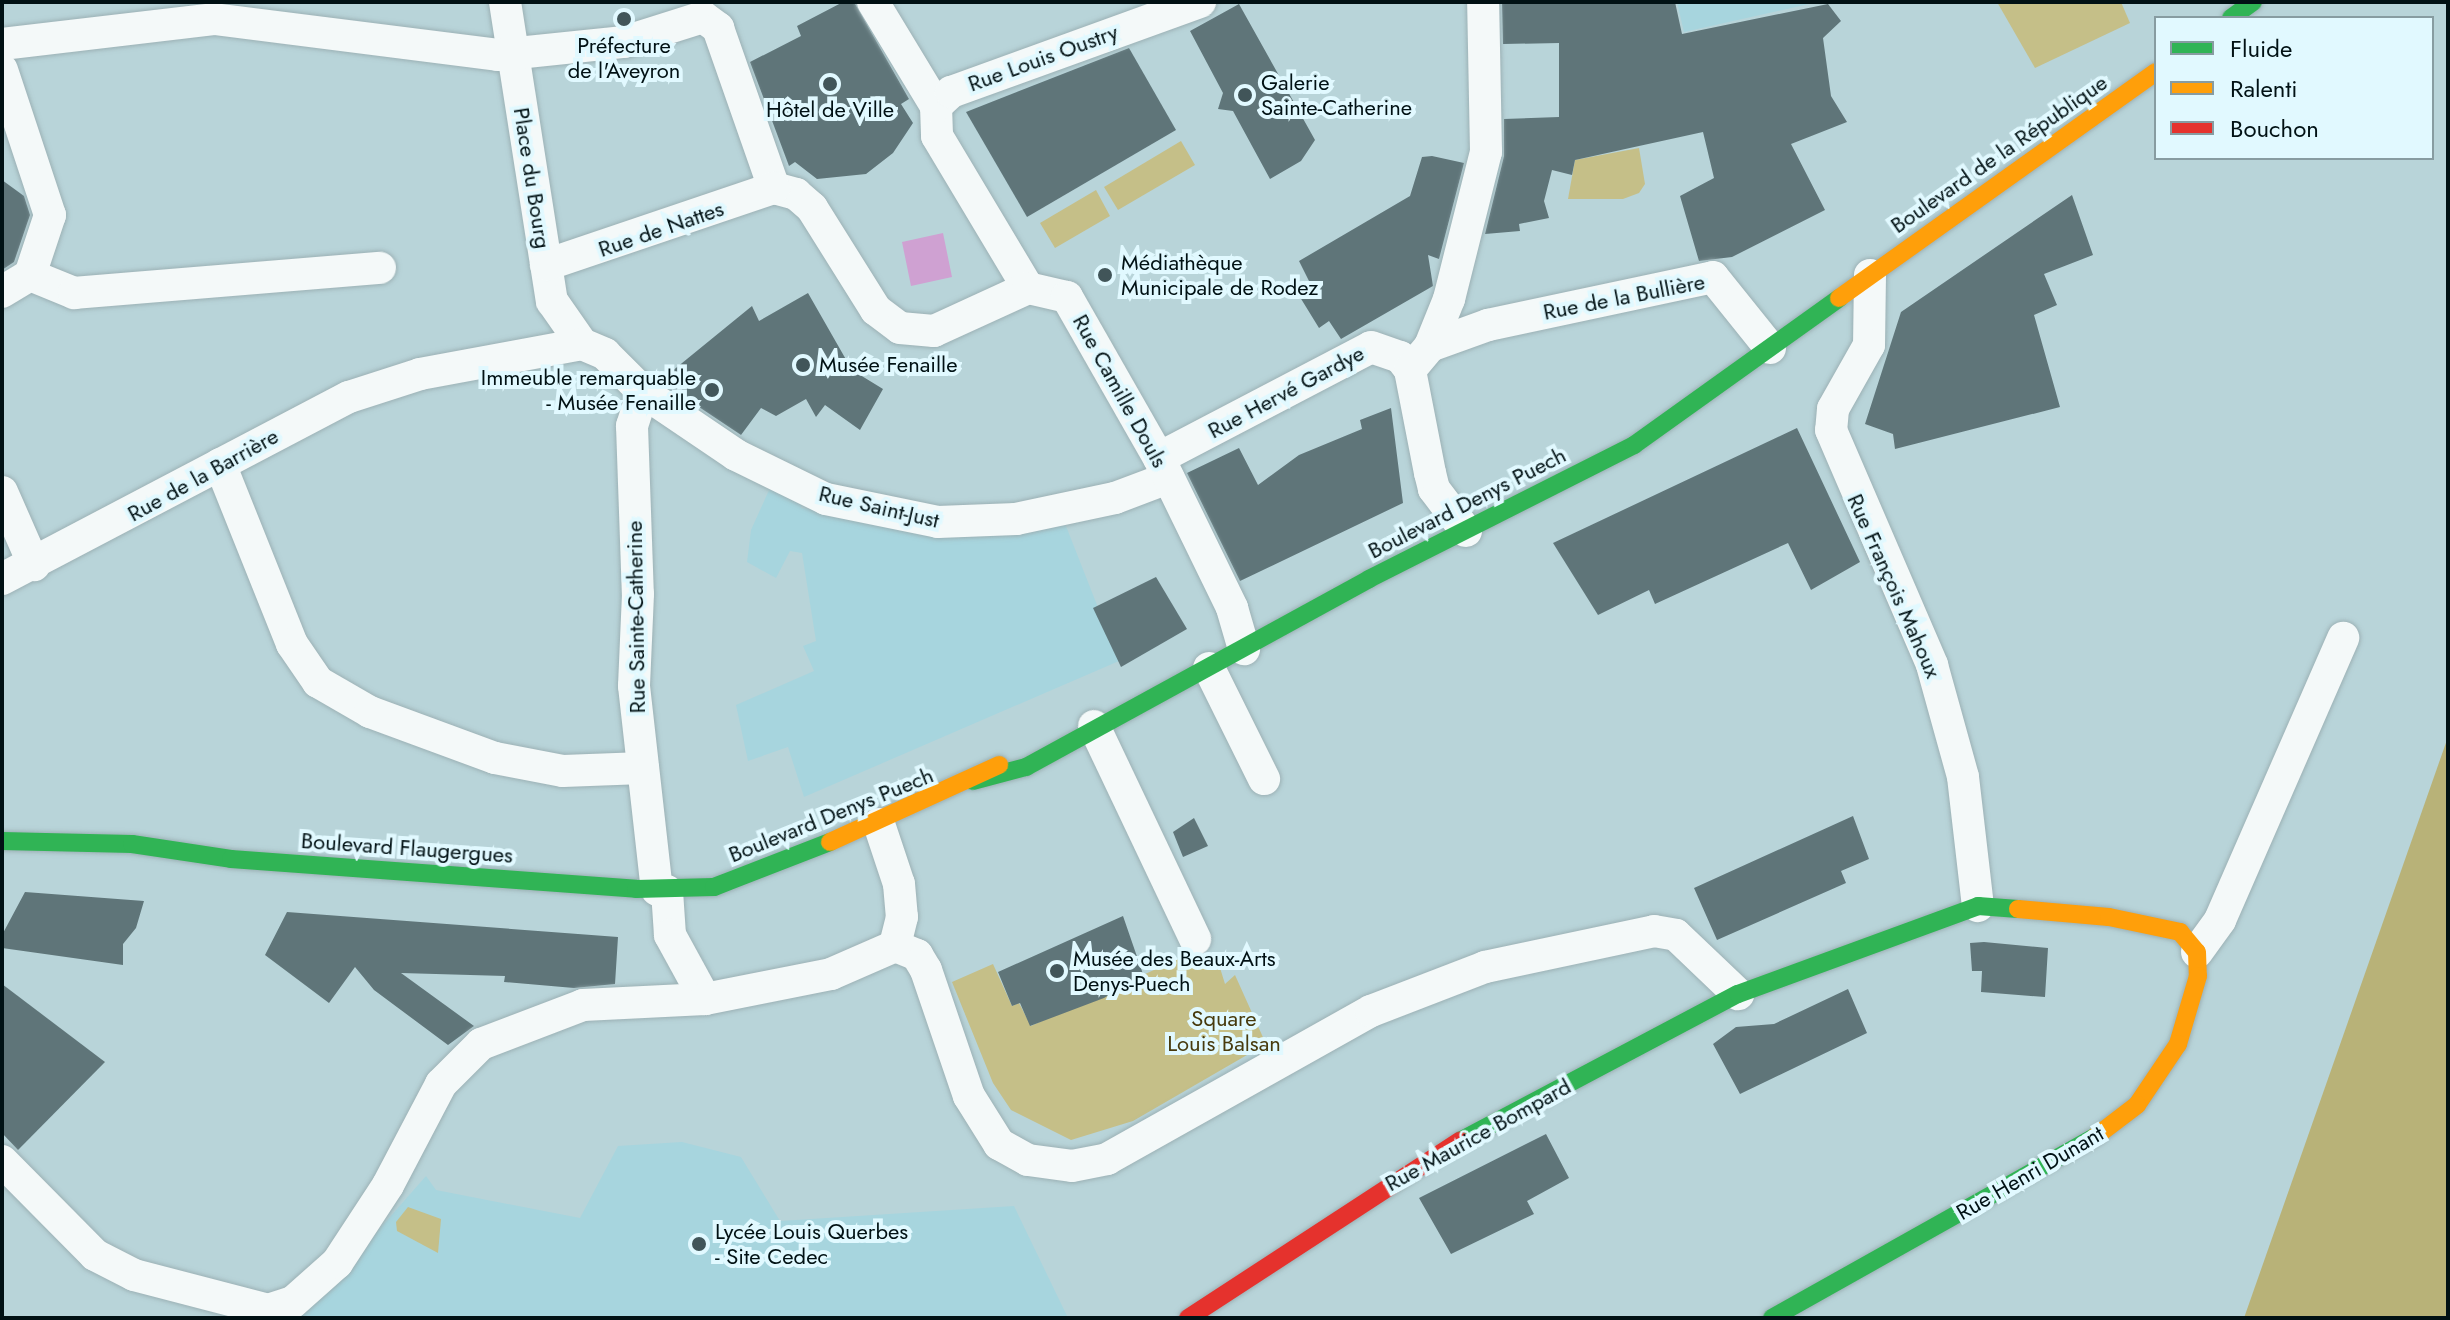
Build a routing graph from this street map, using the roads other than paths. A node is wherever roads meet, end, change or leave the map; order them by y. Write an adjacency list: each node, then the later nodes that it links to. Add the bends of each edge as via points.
1 (505, 2): 10 (street, Place du Bourg)
2 (873, 2): 13 (street)
3 (1200, 2): 6 (street, Rue Louis Oustry)
4 (1483, 2): 23 (street, via 1486,152 1449,299)
5 (2253, 2): 8 (street)
6 (1135, 12): 13 (street, Rue Louis Oustry, via 951,92)
7 (205, 14): 9 (street); 10 (street)
8 (2234, 16)
9 (2, 44)
10 (506, 53): 14 (street, via 624,42 703,17 718,28); 15 (street, Place du Bourg)
11 (2, 70): 17 (street, via 50,215)
12 (2154, 73): 18 (street, Boulevard de la République)
13 (936, 106): 19 (street, via 937,136)
14 (774, 188): 15 (street, Rue de Nattes); 19 (street, via 796,194 812,208 876,310 900,328 934,331)
15 (546, 265): 21 (street, Place du Bourg, via 552,301)
16 (380, 268): 17 (street, via 74,293)
17 (30, 275): 20 (street)
18 (1870, 275): 22 (street, Boulevard Denys Puech); 40 (street, Rue François Mahoux, via 1869,345 1833,409 1831,430 1932,665 1963,777)
19 (1028, 288): 26 (street, Rue Camille Douls, via 1067,297)
20 (2, 292)
21 (582, 344): 24 (street, Place du Bourg); 25 (street, Rue de la Barrière, via 406,377 349,397)
22 (1770, 348): 23 (street, Rue de la Bullière, via 1713,277); 28 (street, Boulevard Denys Puech, via 1634,445)
23 (1429, 351): 26 (street, Rue Hervé Gardye, via 1400,357 1371,347 1308,377); 28 (street, via 1434,489)
24 (633, 380): 26 (street, Rue Saint-Just, via 736,455 826,499 938,522 1016,519 1115,498); 35 (street, Rue Sainte-Catherine)
25 (220, 464): 29 (street, Rue de la Barrière); 35 (street, via 292,644 318,682 370,712 495,758 563,771)
26 (1163, 468): 32 (street, Rue Camille Douls, via 1232,608)
27 (2, 492): 29 (street)
28 (1466, 531): 32 (street, Boulevard Denys Puech)
29 (34, 565): 30 (street, Rue de la Barrière)
30 (2, 579)
31 (2343, 638): 43 (street, via 2220,920)
32 (1244, 649): 33 (street, Boulevard Denys Puech)
33 (1209, 668): 34 (street, Boulevard Denys Puech); 36 (street)
34 (1094, 726): 37 (street, Boulevard Denys Puech, via 1020,754); 41 (street)
35 (642, 755): 39 (street, Rue Sainte-Catherine)
36 (1264, 779)
37 (879, 824): 39 (street, Boulevard Denys Puech, via 727,884); 42 (street, via 899,884 902,917)
38 (2, 841): 39 (street, Boulevard Flaugergues, via 121,843 154,851)
39 (662, 890): 45 (street, Rue Sainte-Catherine, via 670,935)
40 (1978, 906): 43 (street, via 2157,923 2180,932); 44 (street, Rue Maurice Bompard)
41 (1195, 939)
42 (895, 946): 44 (street, via 917,955 926,970 969,1096 999,1144 1028,1160 1072,1166 1107,1159 1371,1011 1485,967 1654,931 1676,935); 45 (street, via 831,974)
43 (2197, 952): 48 (street, Rue Henri Dunant, via 2198,976 2178,1044 2137,1105 2091,1140)
44 (1738, 994): 47 (street, Rue Maurice Bompard, via 1424,1160)
45 (705, 999): 46 (street, via 583,1005 481,1044 441,1084 388,1185 337,1263 293,1302 268,1310 134,1275 95,1255)
46 (2, 1161)
47 (1188, 1318)
48 (1772, 1318)

